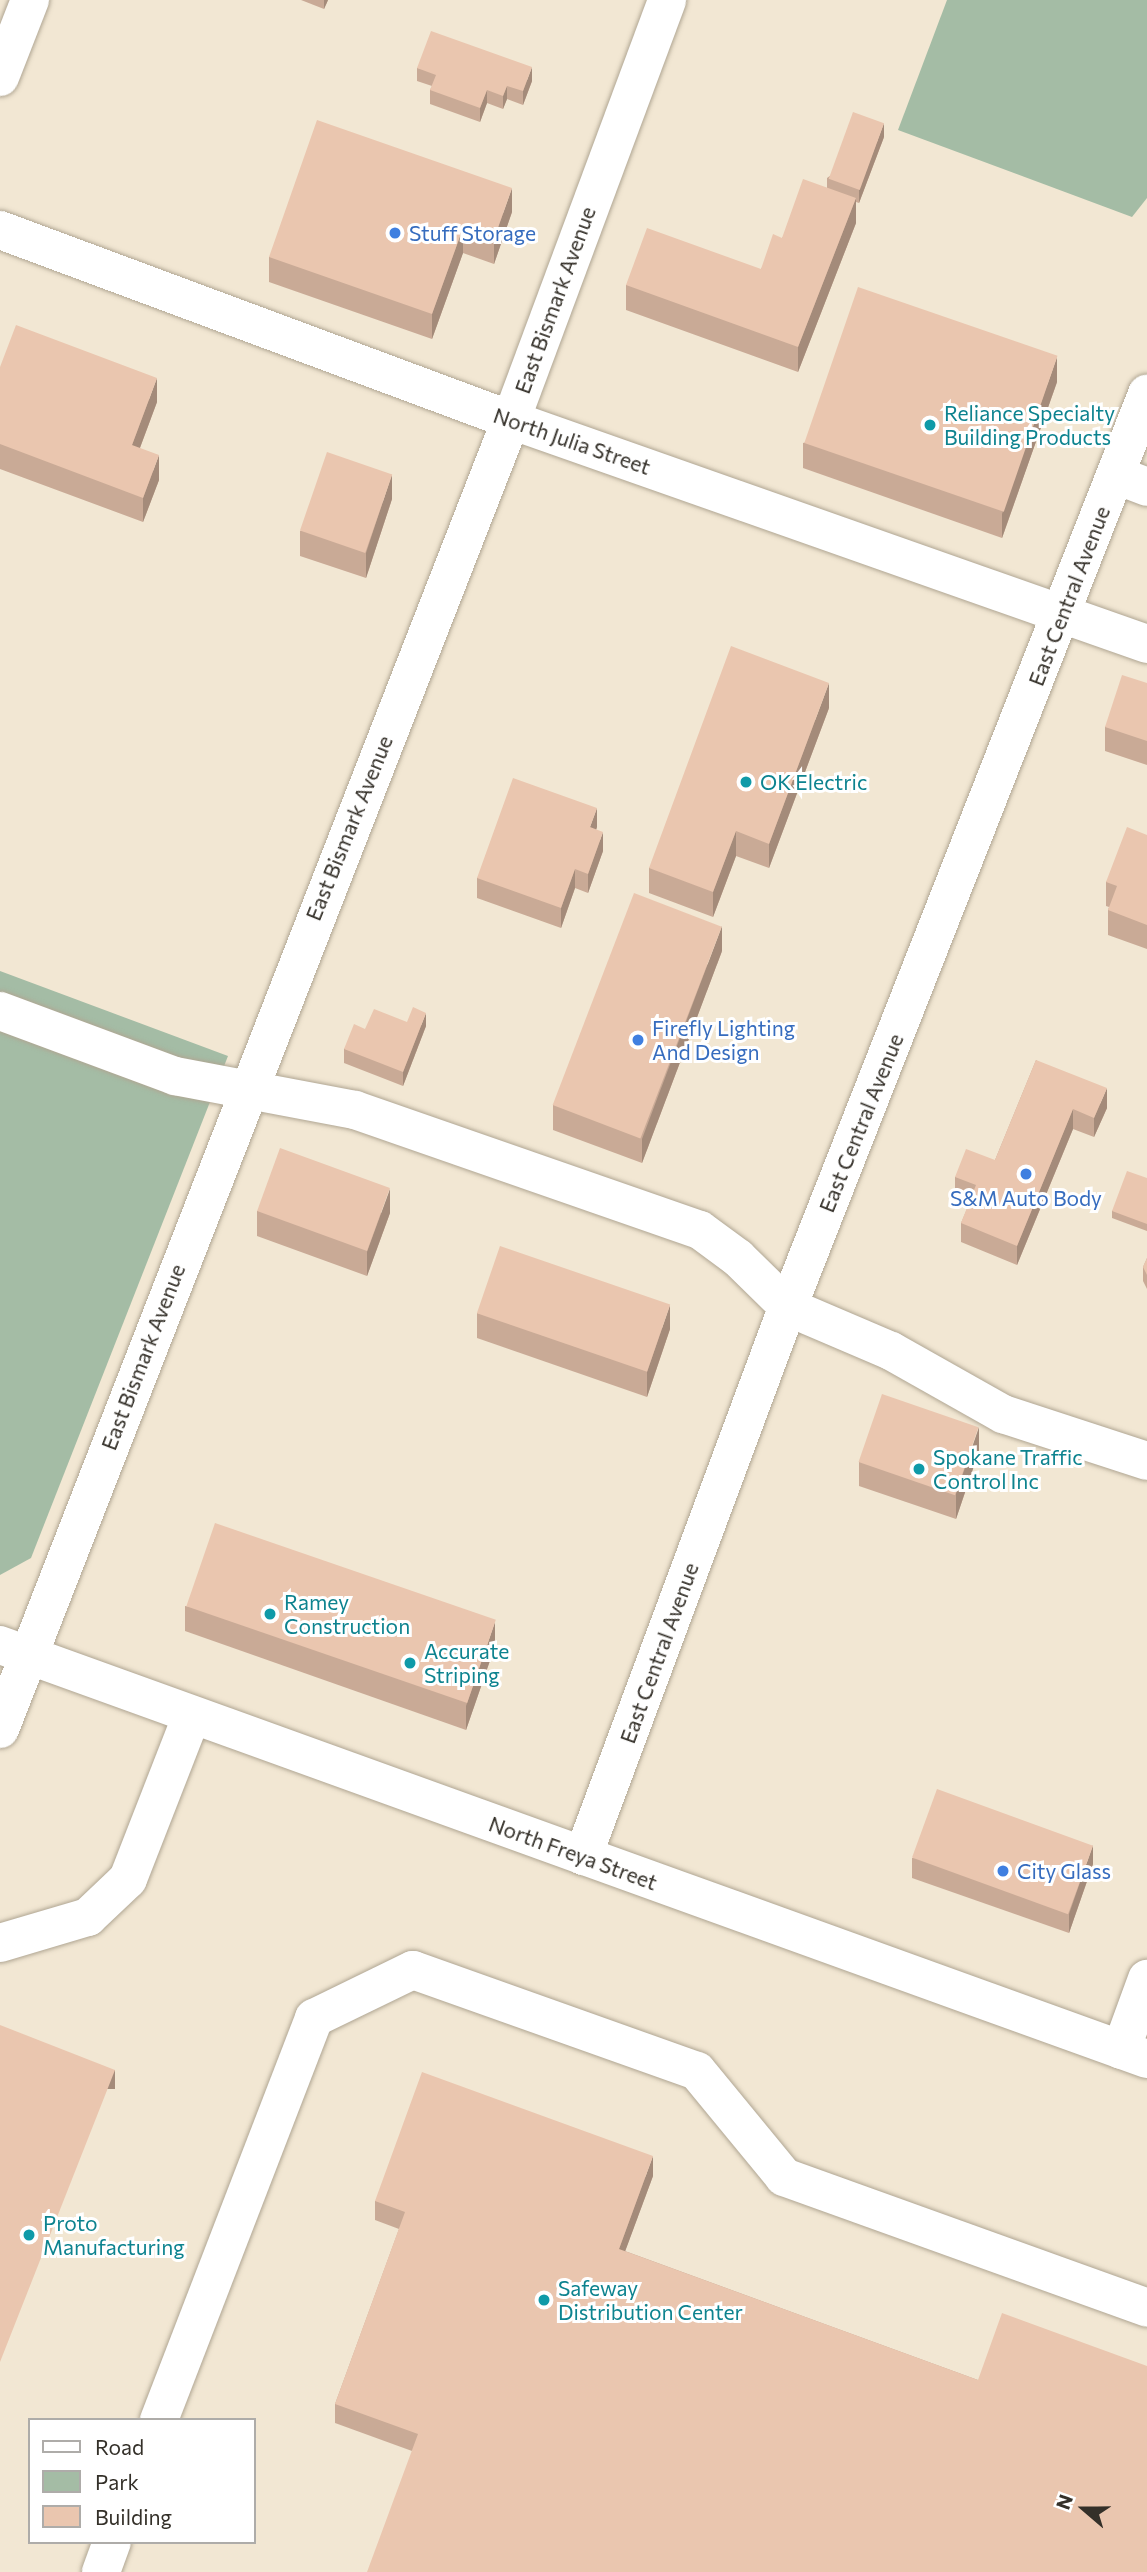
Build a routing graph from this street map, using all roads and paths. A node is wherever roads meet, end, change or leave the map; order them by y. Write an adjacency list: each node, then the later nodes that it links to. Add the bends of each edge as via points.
1 (30, 0): 3 (street)
2 (667, 0): 6 (street, East Bismark Avenue)
3 (0, 77)
4 (0, 230): 6 (street, North Julia Street)
5 (1147, 394): 7 (street, East Central Avenue)
6 (511, 419): 8 (street, North Julia Street); 11 (street, East Bismark Avenue)
7 (1132, 481): 8 (street, East Central Avenue)
8 (1063, 613): 9 (street, North Julia Street); 12 (street, East Central Avenue)
9 (1147, 644)
10 (0, 1011): 11 (street, via 175,1076)
11 (246, 1091): 12 (street, via 355,1110 700,1230 738,1258); 14 (street, East Bismark Avenue)
12 (788, 1307): 13 (street, via 891,1351 1003,1414); 17 (street, East Central Avenue)
13 (1147, 1461)
14 (14, 1650): 15 (street, North Freya Street); 16 (street, East Bismark Avenue)
15 (192, 1714): 17 (street, North Freya Street); 18 (street, via 128,1879 88,1917)
16 (0, 1729)
17 (583, 1856): 20 (street, North Freya Street)
18 (0, 1943)
19 (1147, 1979): 20 (street)
20 (1134, 2055)
21 (1147, 2308): 22 (street, via 784,2177 696,2071 413,1970 314,2018)
22 (160, 2418)
23 (111, 2544): 24 (street)
24 (101, 2572)

